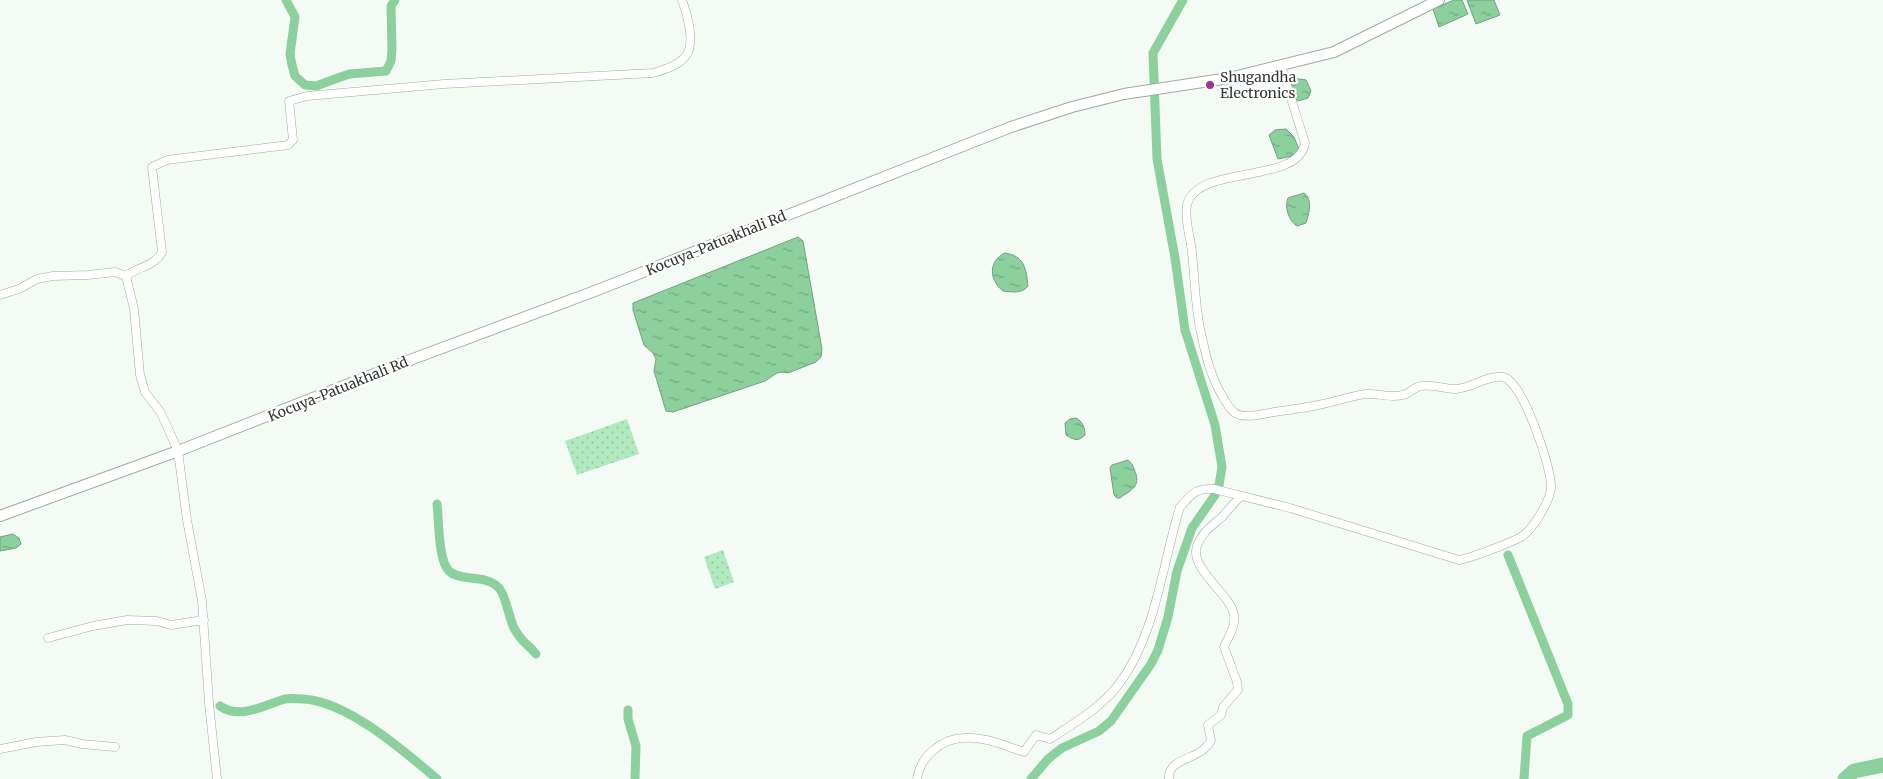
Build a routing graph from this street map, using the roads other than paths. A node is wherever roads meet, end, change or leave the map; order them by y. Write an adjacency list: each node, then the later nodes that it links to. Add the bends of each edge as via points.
1 (682, 0): 4 (street, via 690,39 687,54 671,68 653,73 444,84 307,96 289,102 293,140 288,145 159,162 152,167 152,174 162,252 158,260)
2 (1439, 0): 3 (main road, Kocuya-Patuakhali Rd, via 1334,52)
3 (1281, 66): 6 (main road, Kocuya-Patuakhali Rd, via 1229,78 1142,91 1072,107 1011,127); 7 (street, via 1305,143 1304,150 1287,164 1203,186 1192,194 1187,205 1197,318 1209,370 1230,409 1240,415 1262,414 1367,394 1406,394 1420,386 1462,388 1487,379 1507,378 1532,417 1548,464 1552,488 1540,516 1523,536 1459,560 1290,508)
4 (126, 276): 5 (street, via 115,272 53,276 37,279); 6 (street, via 134,309 140,375 145,392 161,413)
5 (0, 295)
6 (178, 451): 8 (main road, Kocuya-Patuakhali Rd); 9 (street)
7 (1240, 497): 14 (street, via 1201,488 1180,507 1143,643 1118,685 1084,718 1050,739 1036,735 1024,752 986,740 955,740 934,749 926,757); 15 (street, via 1207,529 1195,554 1205,574 1232,607 1233,628 1224,648 1238,690 1223,707 1221,715 1208,725 1212,741 1204,750 1173,766)
8 (0, 516)
9 (204, 620): 10 (street, via 171,625 127,620); 13 (street, via 208,703)
10 (48, 638)
11 (115, 747): 12 (street, via 65,740)
12 (0, 749)
13 (217, 779)
14 (917, 779)
15 (1169, 779)

